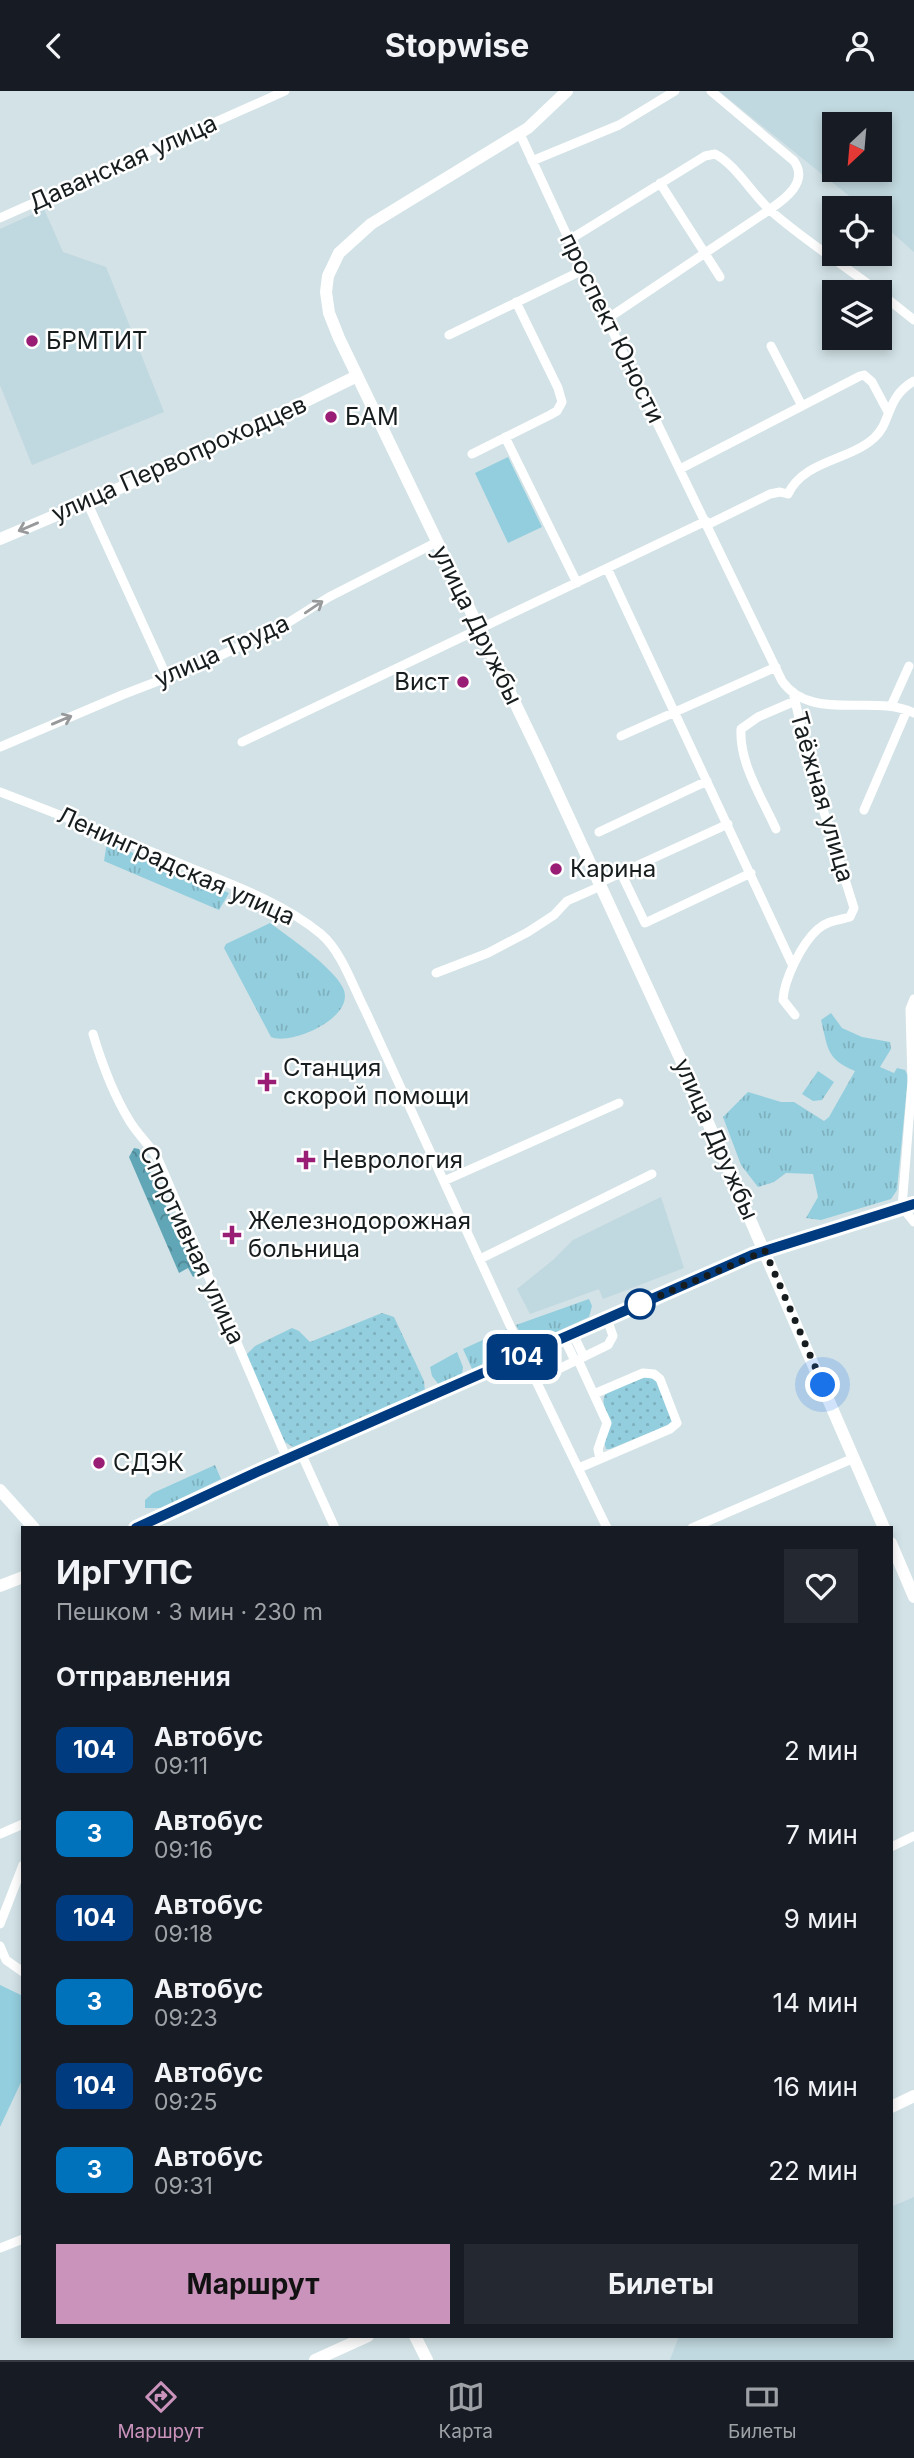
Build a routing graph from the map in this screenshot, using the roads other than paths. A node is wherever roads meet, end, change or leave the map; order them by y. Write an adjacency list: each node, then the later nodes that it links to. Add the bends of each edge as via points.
1 (285, 91): 9 (street, Даванская улица)
2 (567, 91): 5 (street, улица Дружбы)
3 (675, 91): 6 (street, via 619,125)
4 (711, 91): 8 (street, via 798,166 792,193)
5 (520, 134): 6 (street, проспект Юности); 21 (street, улица Дружбы, via 371,224 337,257 328,276 327,305)
6 (533, 161): 10 (street, проспект Юности)
7 (660, 183): 8 (street, via 715,154); 10 (street); 11 (street)
8 (769, 210): 11 (street); 14 (street)
9 (0, 218)
10 (569, 240): 12 (street, проспект Юности)
11 (705, 253): 13 (street); 17 (street)
12 (583, 269): 15 (street); 17 (street, проспект Юности)
13 (720, 277)
14 (863, 280)
15 (516, 302): 19 (street); 25 (street, via 562,402 553,413)
16 (892, 303): 18 (street)
17 (607, 319): 27 (street, проспект Юности)
18 (914, 320)
19 (449, 335)
20 (771, 346): 23 (street)
21 (357, 376): 28 (street, улица Первопроходцев, via 188,459); 31 (street, улица Дружбы)
22 (914, 381): 24 (street, via 897,395)
23 (802, 405): 24 (street, via 864,375); 27 (street)
24 (888, 412): 29 (street, via 874,438 803,475 788,494 767,495)
25 (505, 437): 26 (street); 33 (street)
26 (472, 454)
27 (680, 469): 29 (street, проспект Юности)
28 (87, 502): 30 (street, улица Первопроходцев, one-way to 30); 37 (street)
29 (706, 523): 32 (street); 36 (street, Таёжная улица)
30 (0, 539)
31 (437, 543): 34 (street, улица Дружбы); 37 (street, улица Труда, one-way to 31, via 286,624)
32 (607, 568): 33 (street); 40 (street)
33 (577, 583): 34 (street)
34 (479, 631): 43 (street); 53 (street, улица Дружбы)
35 (909, 666): 39 (street)
36 (776, 667): 38 (street, Таёжная улица); 40 (street)
37 (167, 677): 44 (street, улица Труда, one-way to 37)
38 (794, 696): 39 (street, via 827,703); 49 (street, via 741,729 747,765); 54 (street, Таёжная улица, via 811,774 854,908 850,917 817,929)
39 (891, 706): 41 (street)
40 (675, 711): 42 (street); 45 (street)
41 (911, 712): 47 (street)
42 (621, 736)
43 (242, 742)
44 (0, 747)
45 (708, 781): 48 (street); 50 (street)
46 (0, 792): 61 (street, Ленинградская улица, via 238,888 323,935 341,961)
47 (864, 810)
48 (728, 824): 51 (street); 52 (street)
49 (776, 828)
50 (599, 832)
51 (621, 873): 52 (street, via 645,923); 53 (street)
52 (751, 873): 54 (street)
53 (600, 884): 55 (street, via 568,901 528,932); 64 (street, улица Дружбы)
54 (793, 966): 57 (street, Таёжная улица, via 783,1000)
55 (436, 973)
56 (914, 999): 62 (street, via 910,1009)
57 (795, 1015)
58 (93, 1034): 74 (street, Спортивная улица, via 103,1070 124,1112 158,1159)
59 (619, 1103): 61 (street)
60 (652, 1174): 65 (street)
61 (444, 1181): 65 (street, Ленинградская улица)
62 (908, 1205): 63 (street); 64 (street)
63 (914, 1222)
64 (765, 1251): 66 (street); 73 (street, улица Дружбы)
65 (480, 1259): 68 (street, Ленинградская улица)
66 (607, 1319): 67 (street); 69 (street, via 612,1340)
67 (568, 1336): 68 (street); 69 (street)
68 (524, 1356): 70 (street, Ленинградская улица); 72 (street)
69 (579, 1359): 70 (street); 71 (street)
70 (536, 1380): 76 (street, Ленинградская улица)
71 (594, 1394): 75 (street, via 607,1423 598,1450); 75 (street, via 643,1373 653,1374 660,1379 677,1420 672,1428)
72 (301, 1453): 74 (street); 80 (street)
73 (854, 1458): 82 (street); 83 (street, улица Дружбы)
74 (287, 1459): 79 (street)
75 (600, 1459): 76 (street)
76 (579, 1468): 81 (street, Ленинградская улица)
77 (0, 1490): 78 (street)
78 (32, 1526)
79 (140, 1526)
80 (334, 1526)
81 (606, 1526)
82 (697, 1526)
83 (883, 1526)
84 (893, 1549): 87 (street)
85 (21, 1578): 86 (street)
86 (0, 1586)
87 (914, 1597)
88 (21, 1825): 89 (street)
89 (0, 1834)
90 (914, 1836): 91 (street)
91 (893, 1846)
92 (21, 1870): 93 (street)
93 (0, 1924)
94 (0, 1946): 95 (street, via 6,1960)
95 (21, 1971)
96 (914, 2096): 97 (street)
97 (893, 2106)
98 (21, 2240): 99 (street)
99 (0, 2248)
100 (364, 2338): 102 (street)
101 (416, 2338): 103 (street)
102 (315, 2360)
103 (427, 2360)

